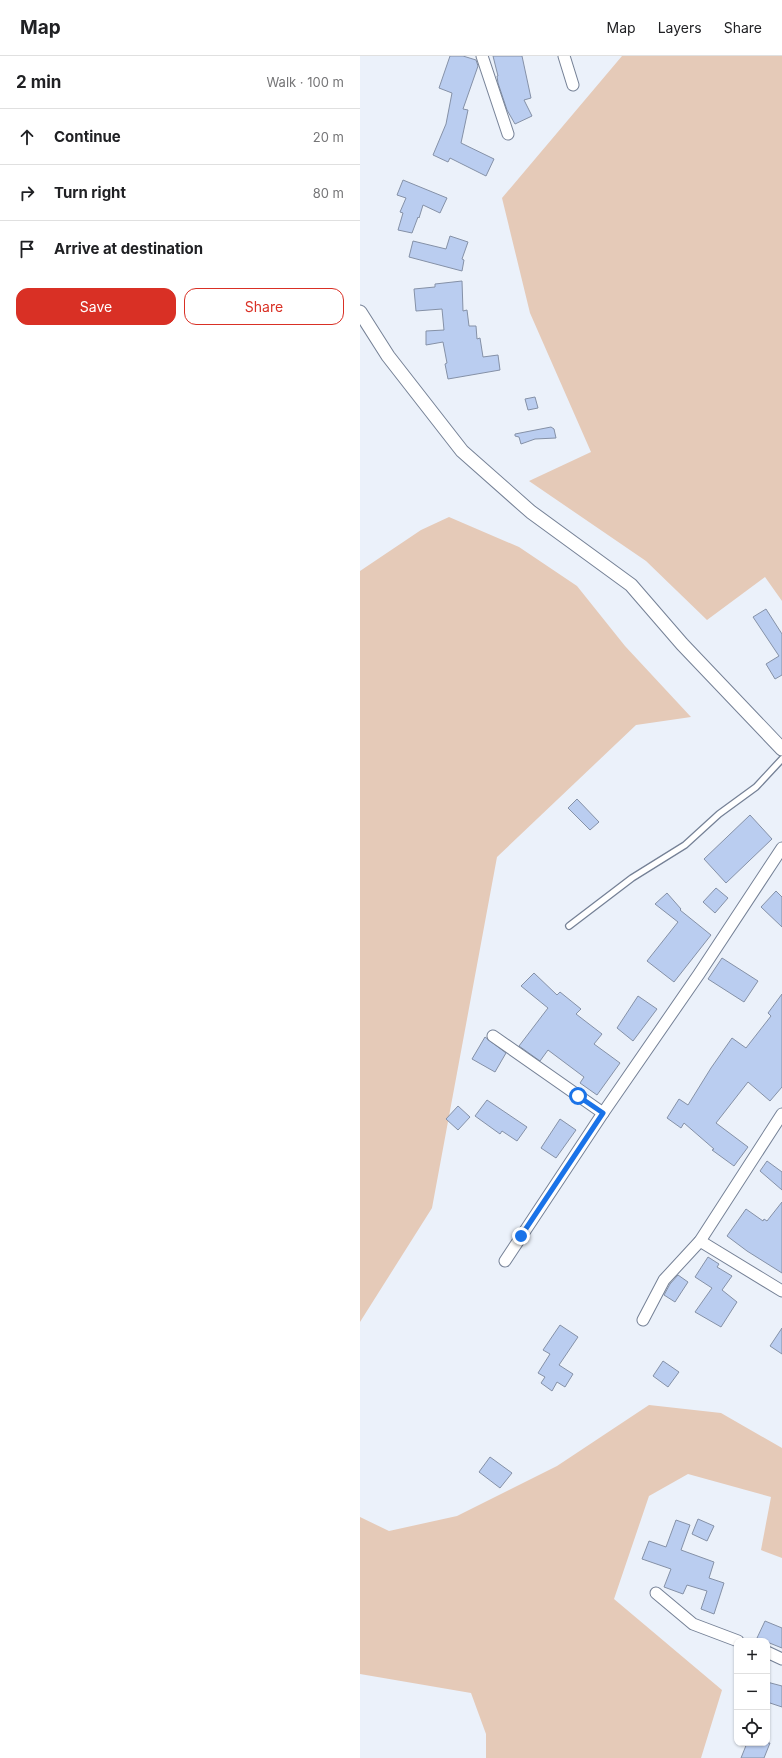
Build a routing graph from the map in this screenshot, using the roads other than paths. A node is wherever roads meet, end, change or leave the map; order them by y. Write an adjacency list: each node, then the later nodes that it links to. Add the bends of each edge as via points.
1 (482, 56): 4 (street)
2 (564, 56): 3 (street)
3 (573, 85)
4 (508, 134)
5 (360, 312): 6 (street, via 388,356 462,451 531,512 631,585 682,644)
6 (782, 748)
7 (782, 759): 9 (lane, via 756,787 719,814 685,845 632,878)
8 (782, 848): 11 (street)
9 (569, 926)
10 (493, 1036): 11 (street)
11 (603, 1113): 14 (street)
12 (782, 1114): 13 (street)
13 (700, 1241): 15 (street); 16 (street, via 664,1280)
14 (505, 1261)
15 (782, 1291)
16 (643, 1320)
17 (656, 1593): 18 (street, via 693,1624)
18 (734, 1639)
19 (770, 1653): 20 (street)
20 (782, 1659)

